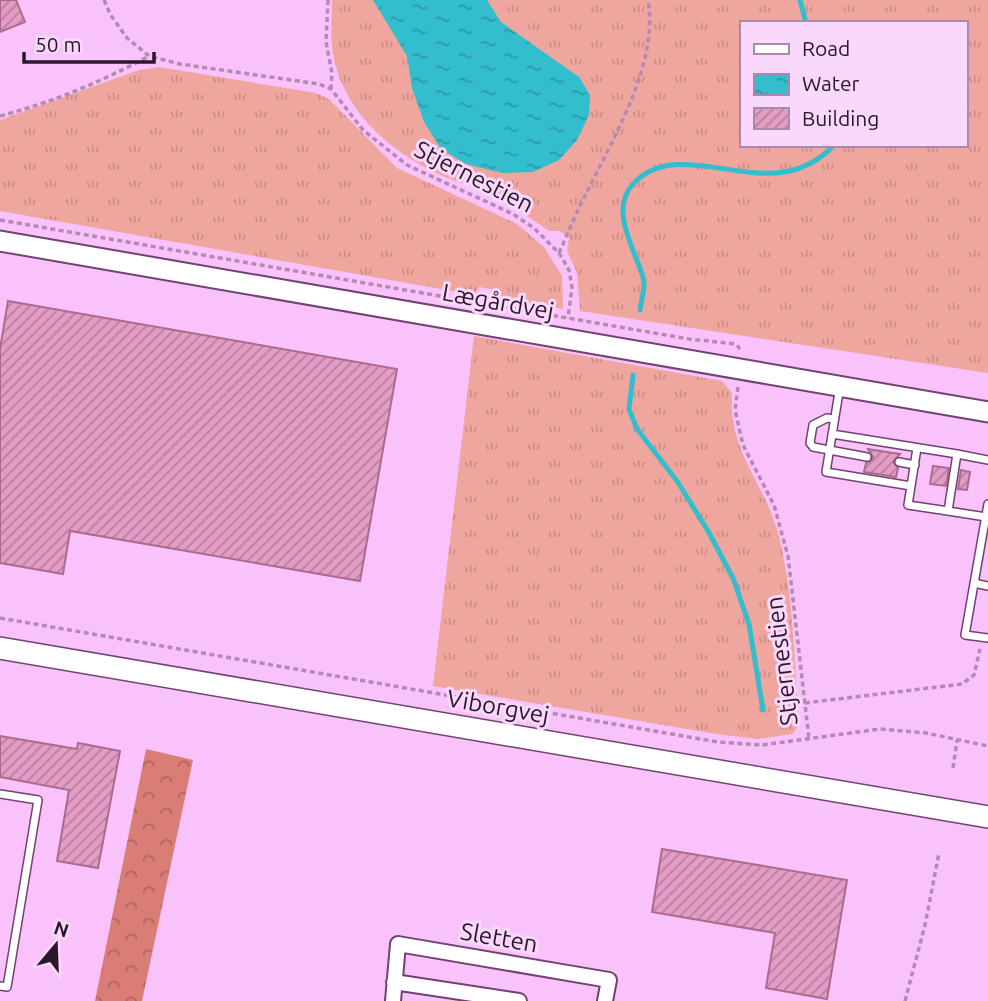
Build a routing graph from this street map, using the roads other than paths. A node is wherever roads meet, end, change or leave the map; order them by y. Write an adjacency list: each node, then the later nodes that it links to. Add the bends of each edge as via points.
1 (0, 240): 2 (street, Lægårdvej)
2 (840, 386): 3 (street, Lægårdvej); 4 (lane)
3 (988, 412)
4 (834, 419): 5 (lane); 7 (lane, via 813,425 810,443)
5 (832, 434): 6 (lane); 7 (lane)
6 (917, 448): 8 (lane); 12 (lane)
7 (829, 450): 9 (lane); 13 (lane, via 825,472)
8 (957, 454): 10 (lane); 15 (lane)
9 (867, 457)
10 (988, 460)
11 (899, 462): 12 (lane)
12 (915, 465): 13 (lane)
13 (911, 486): 15 (lane, via 908,505)
14 (988, 504): 16 (lane)
15 (948, 511): 16 (lane)
16 (986, 517): 17 (lane)
17 (985, 534): 18 (lane)
18 (974, 583): 19 (lane); 20 (lane, via 965,635)
19 (988, 586)
20 (984, 638)
21 (0, 648): 23 (main road, Viborgvej)
22 (0, 794): 25 (lane, via 38,800 7,987)
23 (988, 817)
24 (394, 982): 26 (street, Sletten); 27 (street); 28 (street, Sletten, via 398,944 609,980)
25 (0, 986)
26 (393, 1001)
27 (519, 1001)
28 (605, 1001)

